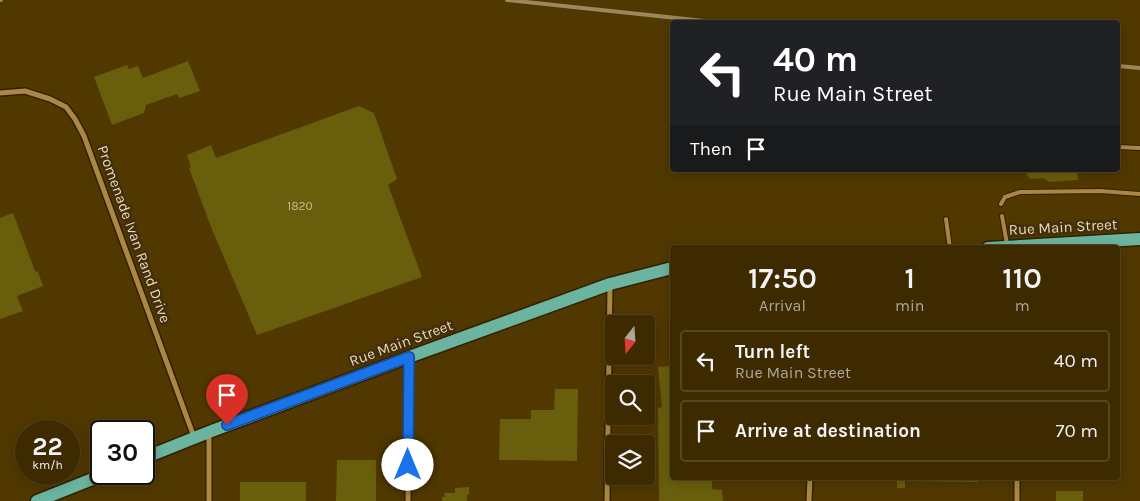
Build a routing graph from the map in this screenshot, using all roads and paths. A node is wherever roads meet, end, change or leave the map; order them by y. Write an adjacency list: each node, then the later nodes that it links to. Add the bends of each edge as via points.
1 (0, 93): 16 (street, Promenade Ivan Rand Drive, via 25,91 50,99 66,108 75,119)
2 (1120, 147): 3 (lane)
3 (1140, 148)
4 (1140, 194): 5 (lane, via 1020,192 1005,197)
5 (1001, 204)
6 (1002, 216): 10 (lane)
7 (946, 219): 9 (lane)
8 (1140, 239): 11 (main road, Rue Main Street)
9 (950, 245)
10 (1016, 245)
11 (1034, 245)
12 (670, 269): 13 (main road, Rue Main Street)
13 (610, 284): 14 (main road, Rue Main Street); 24 (street)
14 (409, 357): 15 (main road, Rue Main Street); 23 (street)
15 (209, 432): 16 (main road, Rue Main Street); 22 (street)
16 (194, 438): 17 (main road, Rue Main Street)
17 (155, 454)
18 (90, 480): 21 (main road)
19 (810, 480): 25 (street)
20 (1017, 480): 26 (street)
21 (36, 501)
22 (209, 501)
23 (408, 501)
24 (607, 501)
25 (809, 501)
26 (1017, 501)

